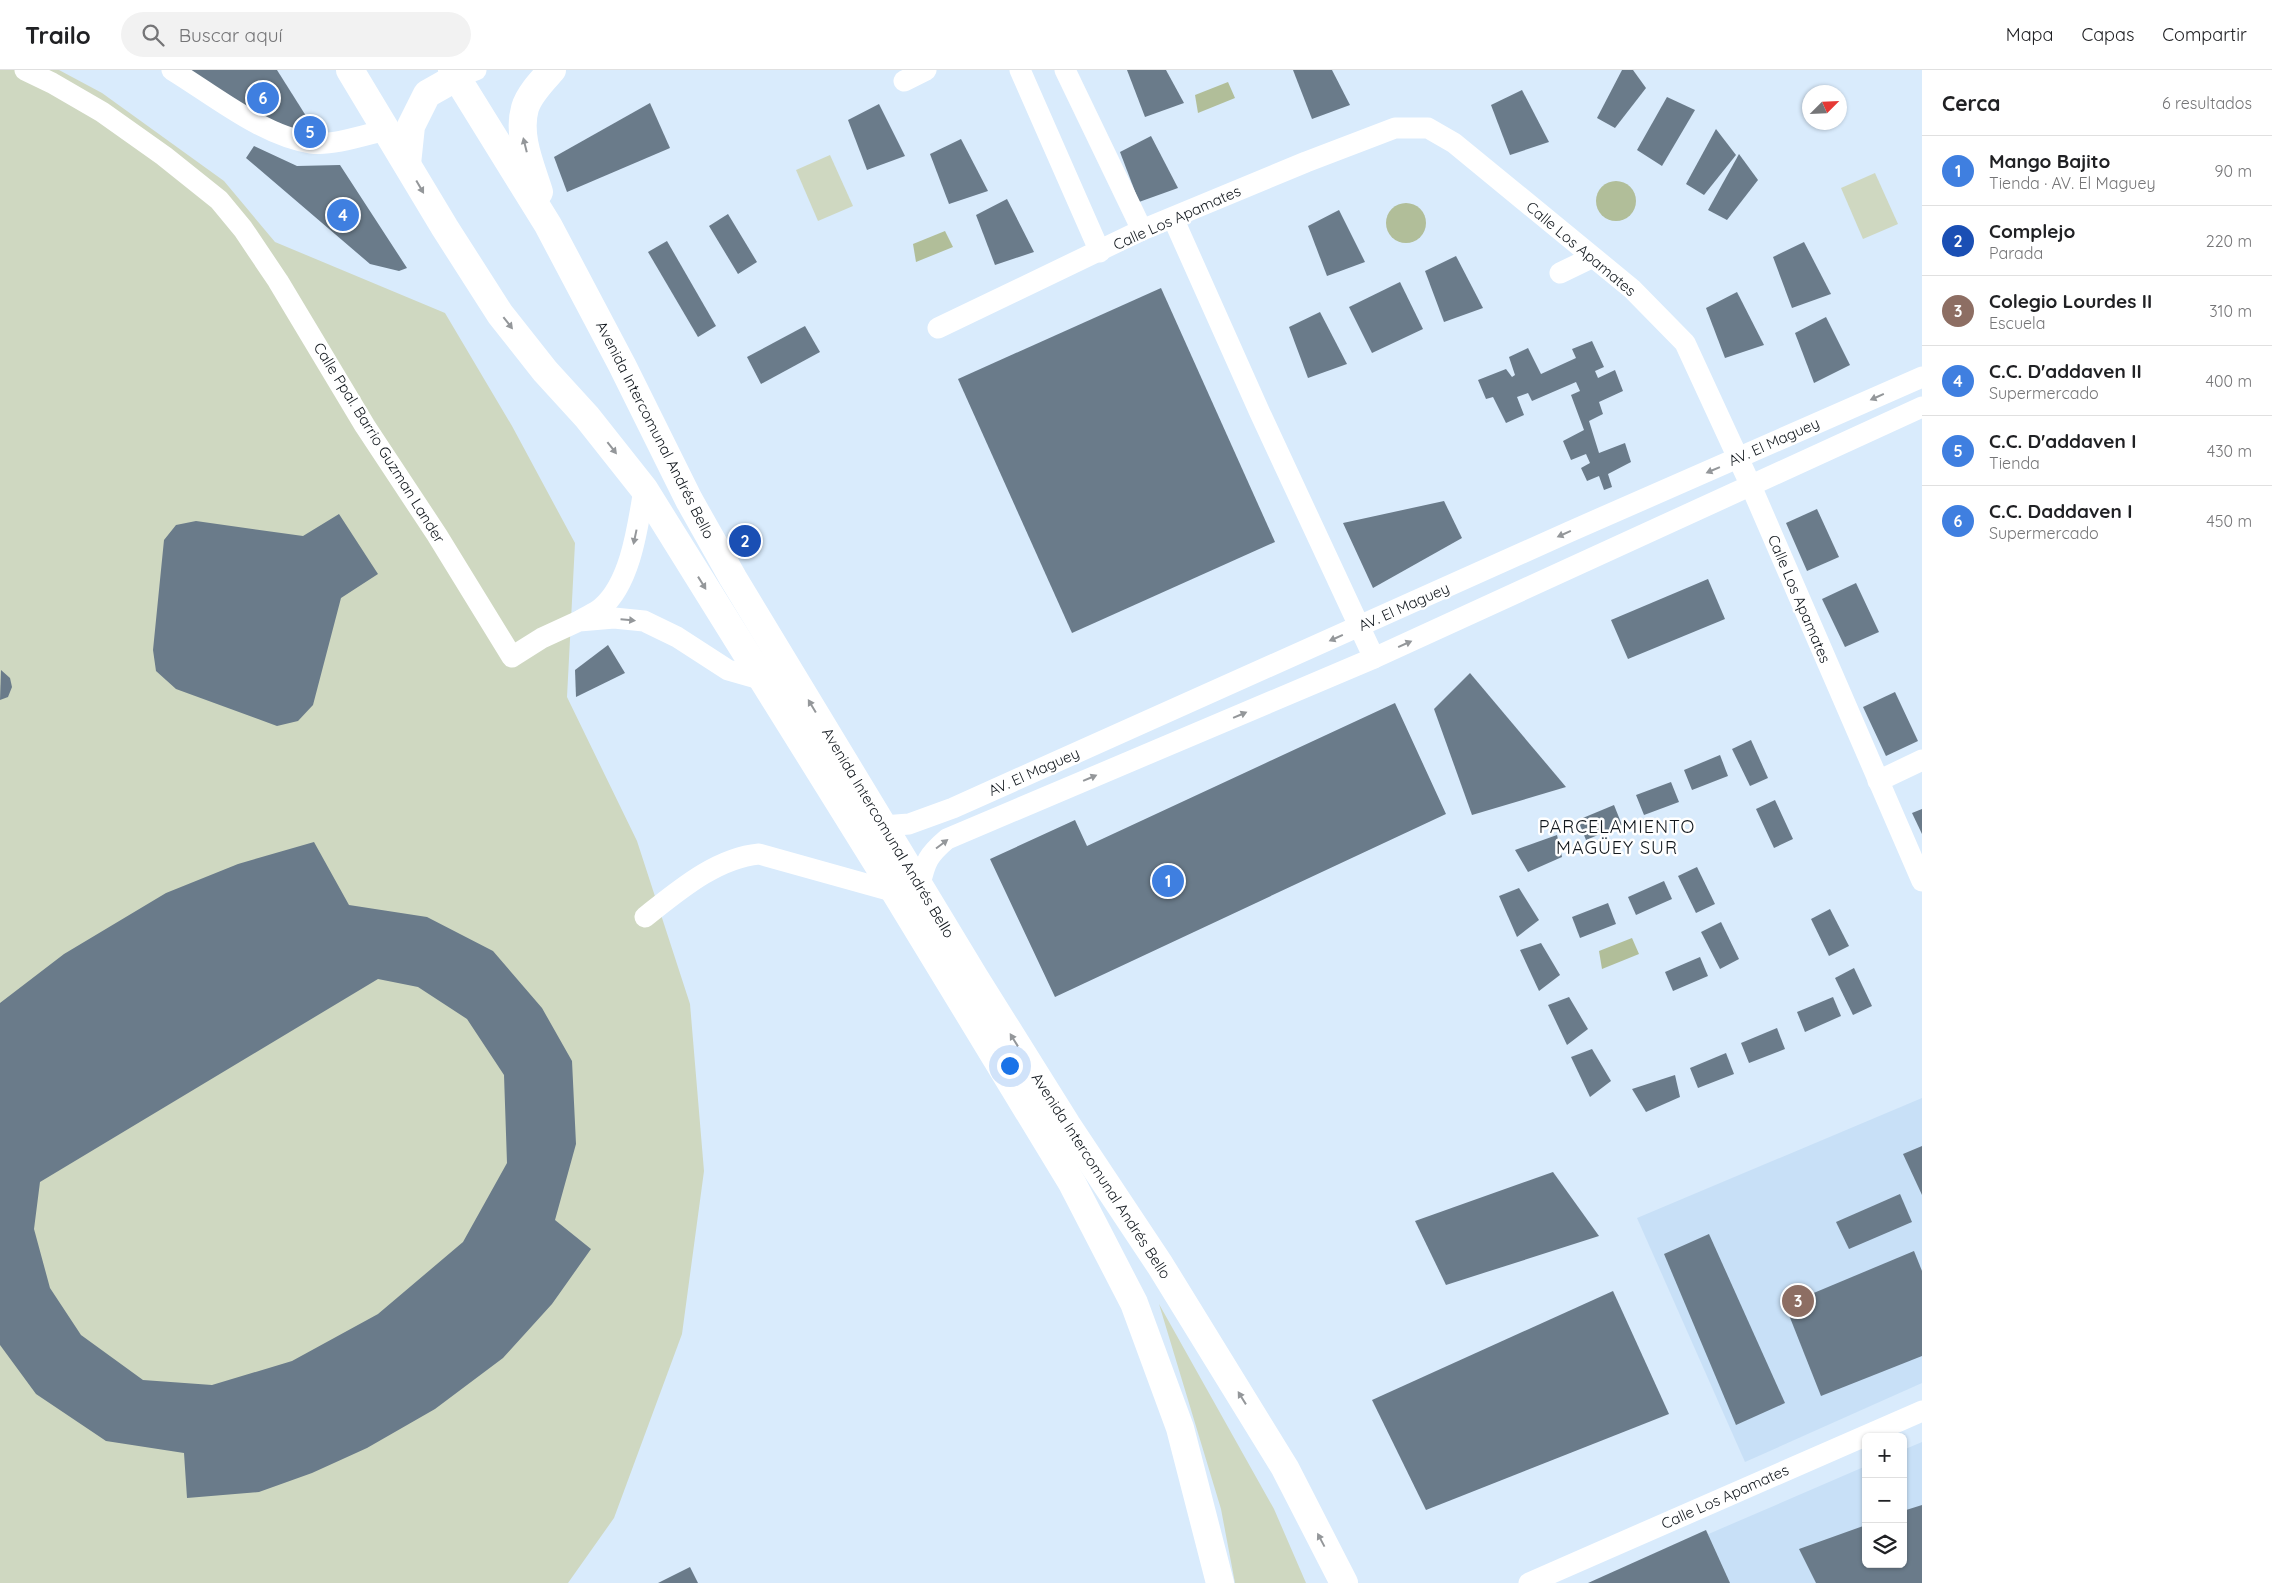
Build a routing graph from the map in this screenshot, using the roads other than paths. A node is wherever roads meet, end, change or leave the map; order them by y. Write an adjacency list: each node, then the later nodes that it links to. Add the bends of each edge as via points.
1 (25, 70): 24 (street, Calle Ppal. Barrio Guzman Lander, via 102,112 219,200 278,281 365,426 512,657 542,638)
2 (172, 70): 10 (street, via 279,134 312,143)
3 (350, 70): 10 (main road, Avenida Intercomunal Andrés Bello)
4 (552, 70): 13 (main road, one-way to 4, via 523,138 525,108)
5 (926, 70): 9 (street)
6 (1020, 70): 15 (street)
7 (1065, 70): 14 (street)
8 (462, 72): 11 (main road, via 427,94 411,126); 13 (main road, Avenida Intercomunal Andrés Bello)
9 (904, 81)
10 (386, 130): 11 (main road, Avenida Intercomunal Andrés Bello)
11 (407, 164): 23 (main road, Avenida Intercomunal Andrés Bello, one-way to 23, via 500,314)
12 (1174, 218): 14 (street, Calle Los Apamates); 16 (street, Calle Los Apamates, via 1395,128 1428,128 1454,143); 25 (street, via 1267,408)
13 (548, 225): 30 (main road, Avenida Intercomunal Andrés Bello, one-way to 13, via 689,500)
14 (1142, 230): 15 (street, Calle Los Apamates)
15 (1100, 252): 18 (street, Calle Los Apamates)
16 (1591, 258): 17 (street); 21 (street, Calle Los Apamates, via 1632,290 1685,343)
17 (1560, 273)
18 (938, 328)
19 (1922, 378): 21 (street, AV. El Maguey, one-way to 21)
20 (1922, 407): 22 (street, AV. El Maguey)
21 (1738, 458): 22 (street, Calle Los Apamates); 25 (street, AV. El Maguey, one-way to 25)
22 (1751, 486): 26 (street, AV. El Maguey, one-way to 22); 29 (street, Calle Los Apamates)
23 (644, 489): 24 (street, one-way to 24, via 635,542 618,586 601,607); 27 (main road, Avenida Intercomunal Andrés Bello, one-way to 27)
24 (580, 621): 27 (street, Calle Ppal. Barrio Guzman Lander, one-way to 27, via 614,618 644,621 677,637 728,670)
25 (1360, 627): 26 (street); 30 (street, AV. El Maguey, one-way to 30, via 953,808 910,824)
26 (1374, 658): 32 (street, AV. El Maguey, one-way to 26, via 934,850 947,839)
27 (763, 680): 32 (main road, Avenida Intercomunal Andrés Bello)
28 (1922, 760): 29 (street)
29 (1878, 781): 31 (street, Calle Los Apamates)
30 (883, 826): 32 (main road, Avenida Intercomunal Andrés Bello)
31 (1922, 881)
32 (908, 889): 33 (street, via 759,854 742,856 724,864 680,890); 35 (main road, Avenida Intercomunal Andrés Bello, via 1072,1183 1134,1303 1180,1428); 36 (main road, Avenida Intercomunal Andrés Bello, one-way to 32, via 1285,1468 1154,1257)
33 (645, 917)
34 (1922, 1411): 37 (street, Calle Los Apamates)
35 (1220, 1583)
36 (1344, 1583)
37 (1529, 1583)

